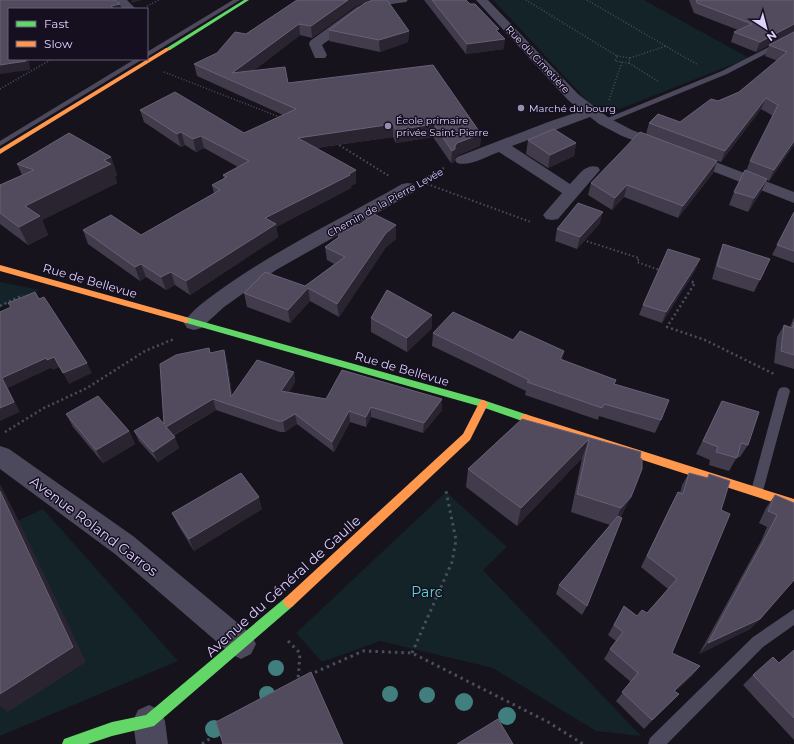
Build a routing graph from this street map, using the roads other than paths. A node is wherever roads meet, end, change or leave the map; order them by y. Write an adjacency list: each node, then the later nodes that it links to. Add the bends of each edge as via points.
1 (236, 0): 6 (lane)
2 (247, 0): 12 (street)
3 (402, 0): 7 (street, via 382,2 361,10 315,44)
4 (482, 0): 9 (street, Rue du Cimetière, via 573,97)
5 (794, 36): 9 (lane, via 742,65 680,92)
6 (148, 54)
7 (320, 55)
8 (138, 60): 10 (lane)
9 (598, 117): 11 (street, via 553,125); 17 (street, Rue du Cimetière, via 627,133)
10 (0, 144)
11 (501, 146): 13 (street); 16 (street)
12 (0, 152)
13 (463, 160)
14 (592, 170): 16 (street)
15 (413, 185): 20 (street, Chemin de la Pierre Levée, via 231,291)
16 (572, 192): 18 (street)
17 (794, 198)
18 (552, 215)
19 (0, 268): 20 (street, Rue de Bellevue)
20 (194, 322): 22 (street, Rue de Bellevue)
21 (784, 391): 24 (lane)
22 (483, 404): 24 (street, Rue de Bellevue); 27 (street, Avenue du Général de Gaulle, via 467,437)
23 (0, 456): 27 (street, Avenue Roland Garros, via 124,545)
24 (757, 491): 25 (street, Rue de Bellevue)
25 (794, 504)
26 (794, 616): 30 (lane, via 758,642)
27 (241, 644): 28 (street, Avenue du Général de Gaulle)
28 (151, 732): 29 (street, Avenue du Général de Gaulle, via 112,729)
29 (69, 744)
30 (656, 744)

